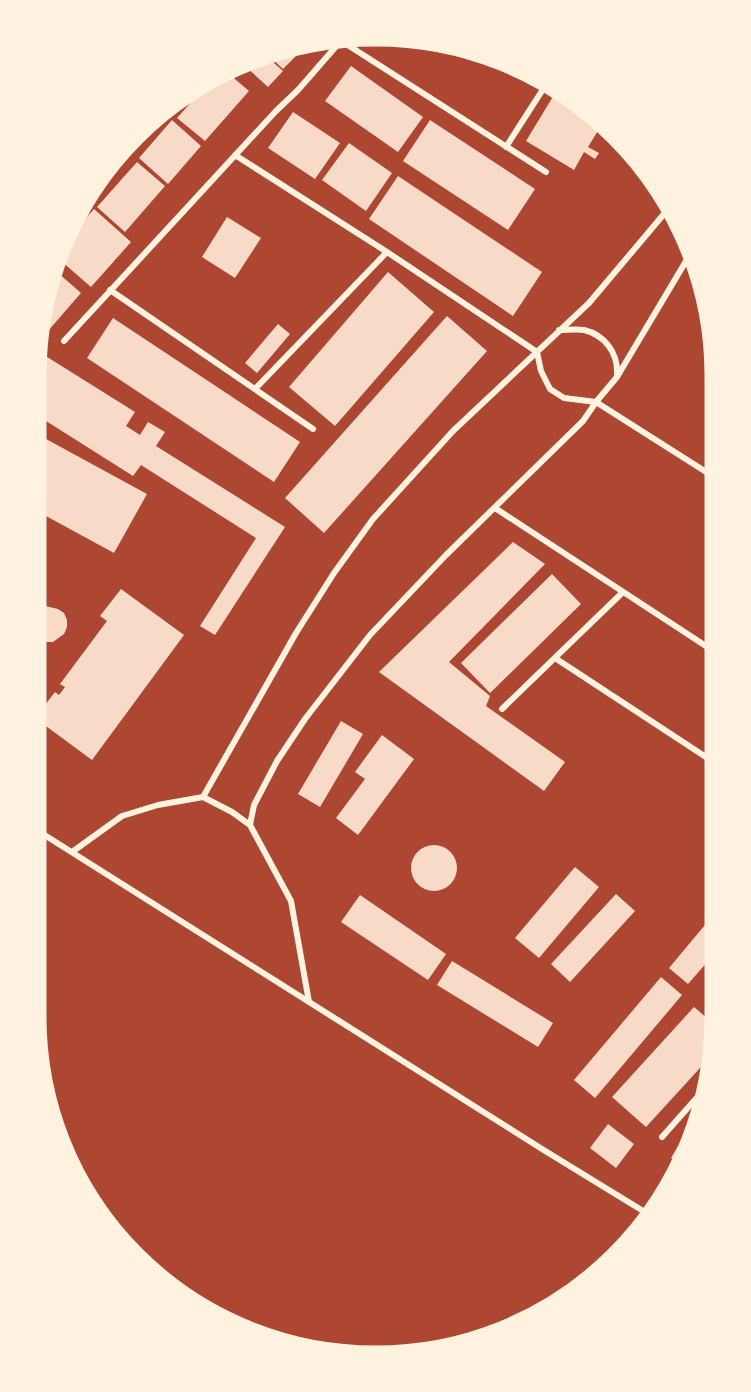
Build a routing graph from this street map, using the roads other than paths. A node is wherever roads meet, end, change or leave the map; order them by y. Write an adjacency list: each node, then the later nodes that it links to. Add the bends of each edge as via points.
1 (347, 47): 4 (street)
2 (337, 48): 5 (street)
3 (543, 90): 4 (street)
4 (506, 147): 6 (street)
5 (235, 155): 8 (street); 10 (street)
6 (546, 172)
7 (664, 214): 11 (street, via 589,303)
8 (387, 252): 13 (street); 15 (street)
9 (686, 262): 14 (street)
10 (110, 290): 12 (street); 15 (street)
11 (559, 330): 13 (street); 14 (street, via 584,330 603,338 613,351)
12 (64, 341)
13 (537, 352): 16 (street, via 550,389 564,398); 25 (street, via 453,431 373,519 303,623)
14 (617, 377): 16 (street)
15 (255, 389): 17 (street)
16 (596, 402): 18 (street); 19 (street, via 583,421)
17 (313, 429)
18 (706, 472)
19 (495, 508): 20 (street); 26 (street, via 370,635 304,719 254,805)
20 (623, 592): 21 (street); 22 (street)
21 (706, 646)
22 (555, 658): 23 (street); 24 (street)
23 (502, 709)
24 (706, 757)
25 (203, 796): 26 (street); 28 (street, via 122,816)
26 (250, 825): 29 (street, via 291,901)
27 (45, 835): 28 (street)
28 (72, 852): 29 (street)
29 (309, 1002): 32 (street)
30 (696, 1099): 31 (street)
31 (662, 1137)
32 (643, 1211)

